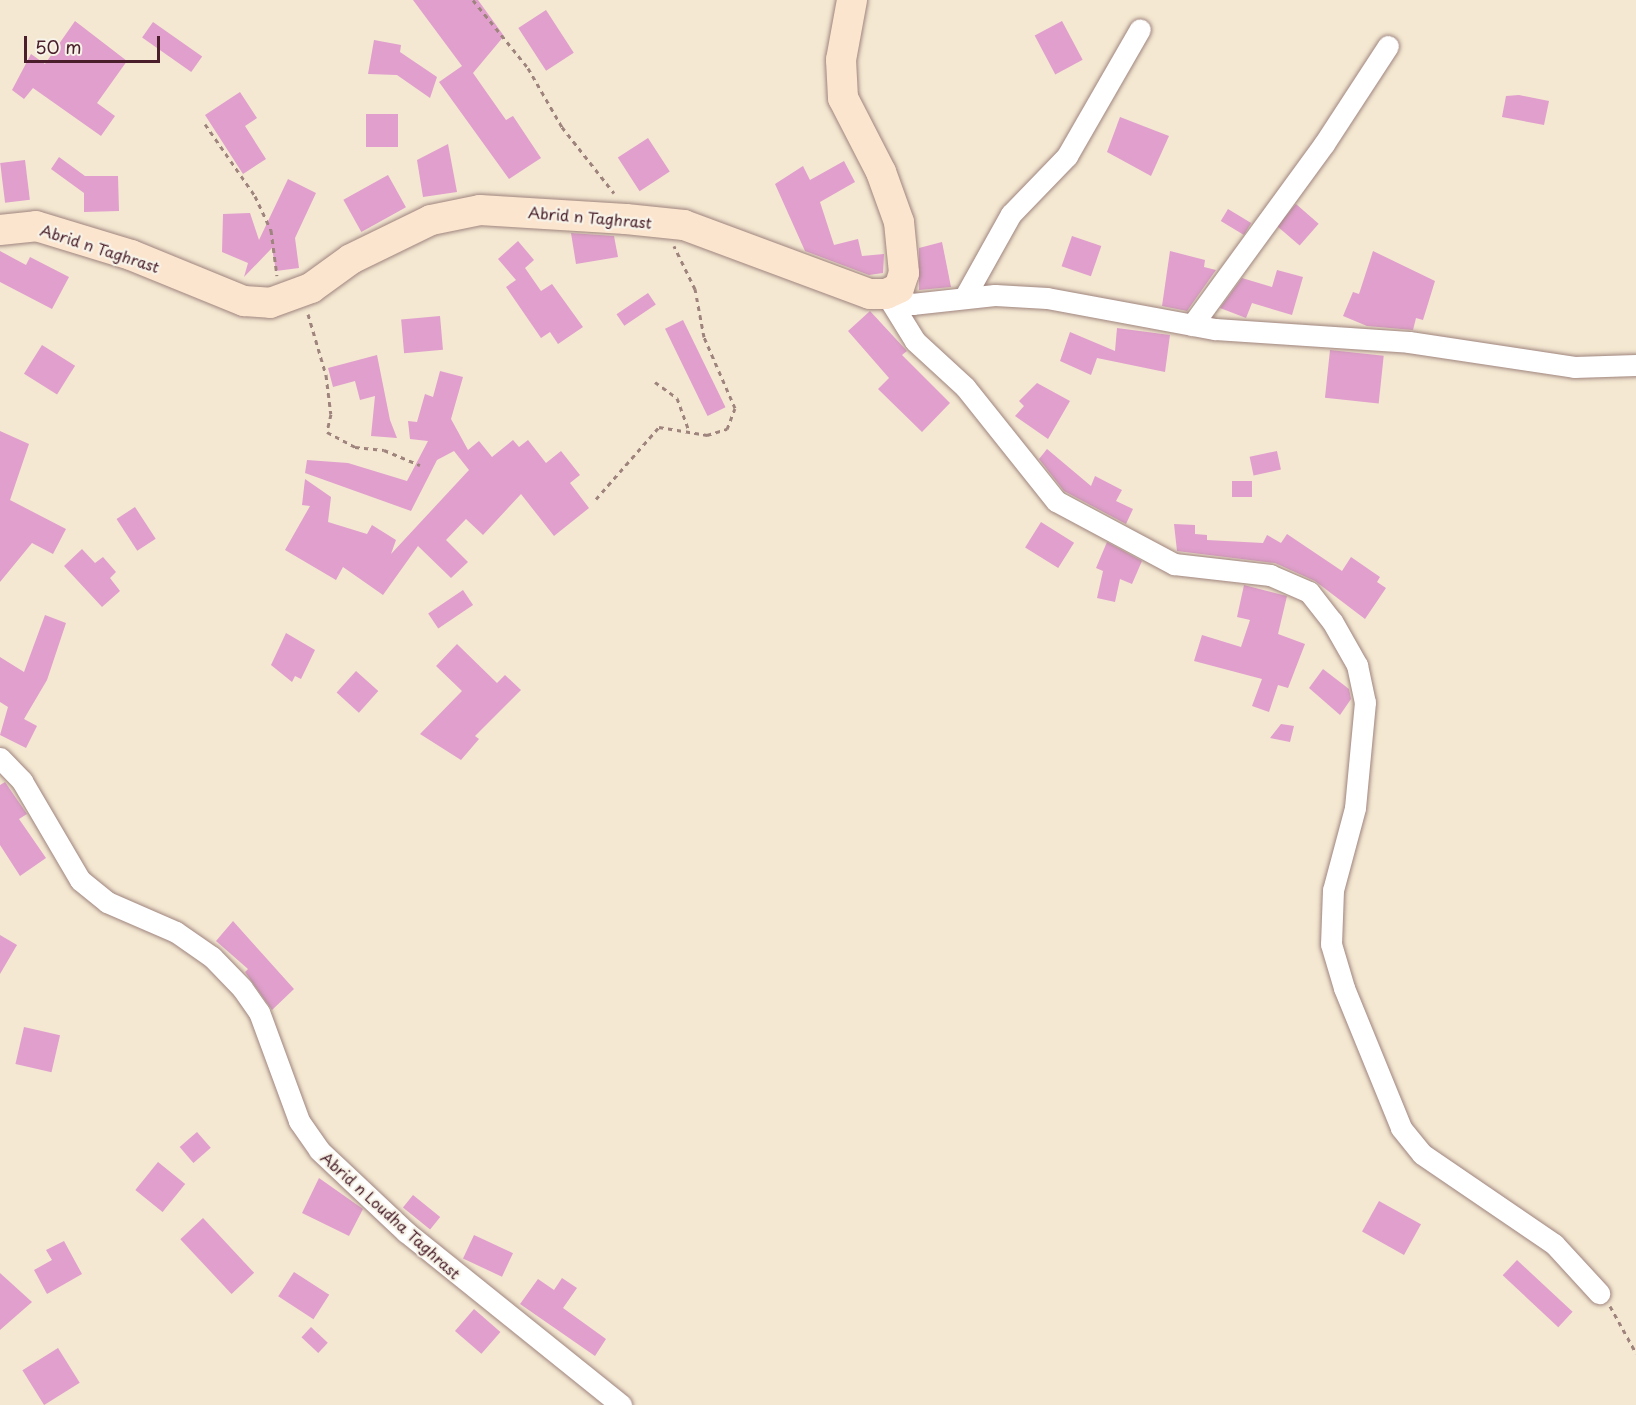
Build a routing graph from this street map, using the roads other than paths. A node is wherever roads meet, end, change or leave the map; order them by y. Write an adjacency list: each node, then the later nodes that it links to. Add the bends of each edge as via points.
1 (852, 0): 5 (street, via 842,60 843,98 889,189 899,222 904,273 899,288)
2 (1140, 29): 6 (street, via 1067,156 1011,214)
3 (1388, 46): 7 (street, via 1324,144)
4 (0, 230): 5 (street, Abrid n Taghrast, via 36,226 131,255 244,301 270,303 299,293 351,259 431,220 480,210 626,219 670,224 870,294)
5 (886, 294): 6 (street, via 912,304); 10 (street, via 915,341 965,387 1056,501 1174,564 1270,575 1309,592 1332,621 1357,665 1365,702 1355,808 1333,890 1331,944 1344,988 1401,1128 1422,1154 1554,1244)
6 (964, 298): 7 (street, via 1047,298)
7 (1192, 325): 8 (street, via 1410,342 1541,364)
8 (1636, 365)
9 (0, 758): 11 (street, Abrid n Loudha Taghrast, via 22,781 80,880 107,902 176,932 212,957 242,988 259,1012 298,1121 319,1150 406,1232)
10 (1599, 1293)
11 (621, 1405)

